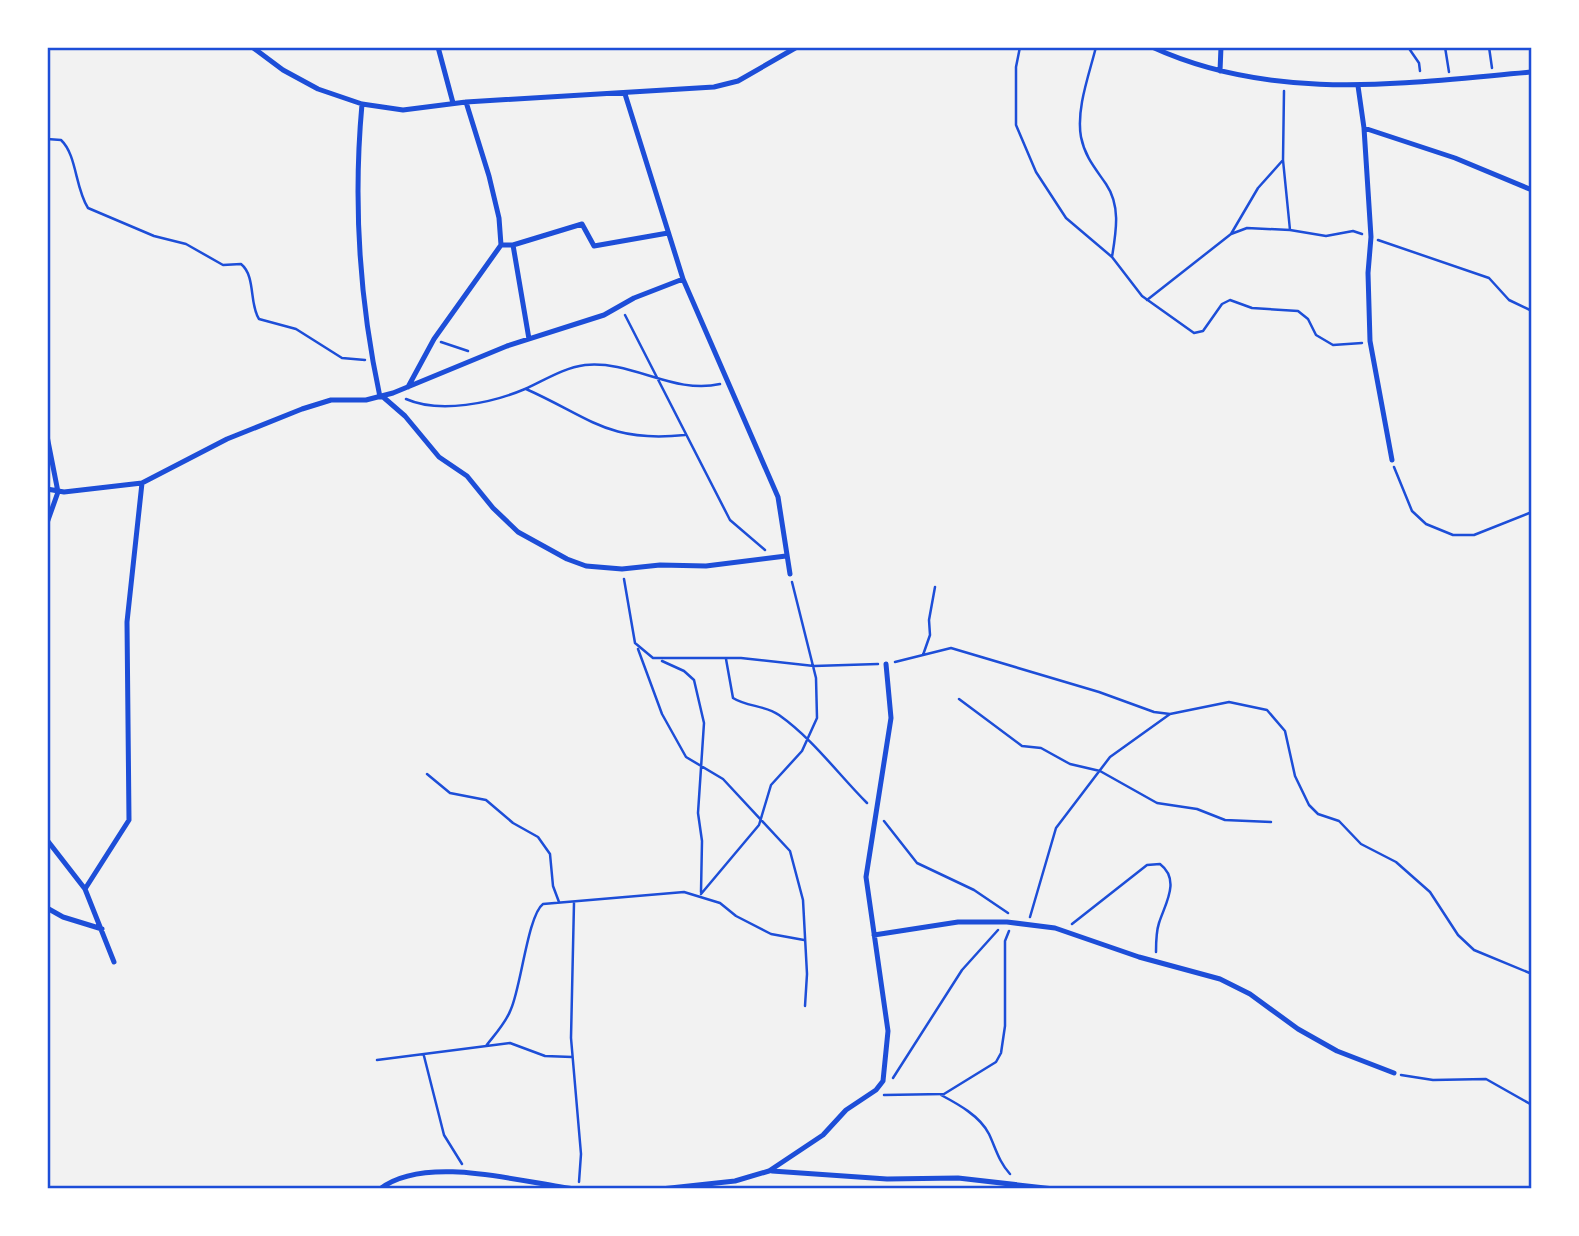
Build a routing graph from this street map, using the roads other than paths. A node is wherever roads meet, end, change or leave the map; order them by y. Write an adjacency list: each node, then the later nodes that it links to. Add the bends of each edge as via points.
1 (253, 47): 12 (street, via 300,81)
2 (438, 47): 11 (street)
3 (797, 47): 9 (street, via 738,81)
4 (1152, 47): 6 (street)
5 (1221, 47): 6 (street)
6 (1220, 71): 8 (street, via 1285,84)
7 (1532, 72): 8 (street)
8 (1358, 86): 13 (street)
9 (625, 94): 10 (street); 15 (street)
10 (466, 102): 11 (street); 16 (street, via 489,176)
11 (453, 103): 12 (street, via 403,110)
12 (362, 104): 21 (street, via 356,218 362,299)
13 (1364, 128): 14 (street); 23 (street, via 1371,237 1370,341)
14 (1532, 190)
15 (668, 233): 17 (street, via 594,246 582,223); 18 (street)
16 (501, 245): 17 (street); 20 (street, via 434,340)
17 (513, 245): 19 (street)
18 (683, 279): 19 (street, via 634,298 621,308); 28 (street, via 782,509)
19 (529, 339): 20 (street)
20 (408, 387): 21 (street)
21 (381, 397): 24 (street, via 331,400 302,409 227,439); 28 (street, via 412,423 439,457 467,476 518,532 586,566 706,566)
22 (47, 436): 26 (street)
23 (1392, 460)
24 (142, 484): 26 (street); 32 (street, via 127,622 129,820)
25 (47, 489): 26 (street)
26 (58, 492): 27 (street)
27 (47, 523)
28 (786, 556): 29 (street)
29 (790, 574)
30 (886, 664): 35 (street, via 891,718 866,877)
31 (47, 840): 32 (street)
32 (85, 889): 34 (street)
33 (47, 908): 34 (street)
34 (102, 929): 36 (street)
35 (874, 935): 37 (street, via 958,922 1059,929 1231,985 1337,1051); 38 (street, via 888,1031 886,1069 878,1087 846,1110 823,1135)
36 (114, 962)
37 (1394, 1073)
38 (769, 1171): 41 (street, via 735,1181); 42 (street, via 887,1179 958,1178)
39 (380, 1189): 40 (street, via 401,1177 447,1171)
40 (576, 1189)
41 (662, 1189)
42 (1055, 1189)

